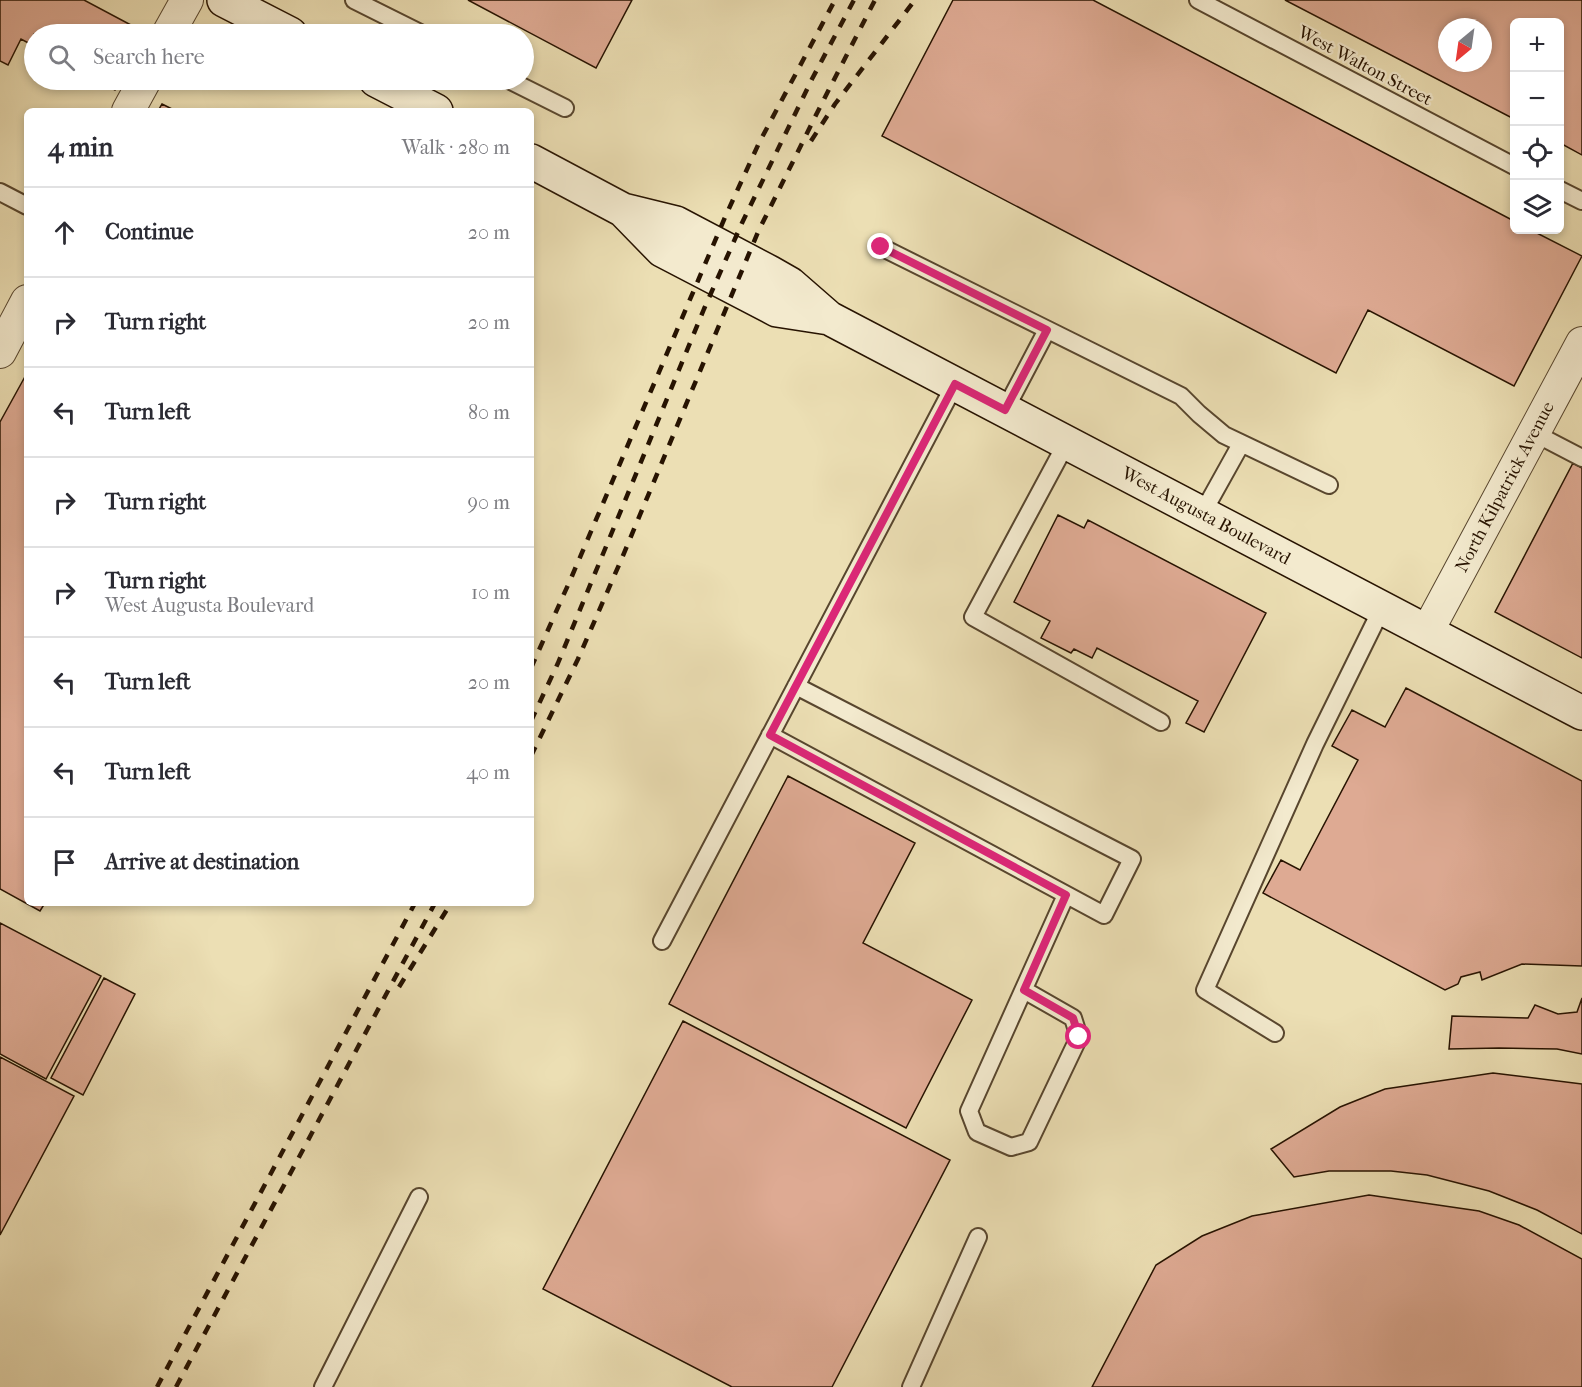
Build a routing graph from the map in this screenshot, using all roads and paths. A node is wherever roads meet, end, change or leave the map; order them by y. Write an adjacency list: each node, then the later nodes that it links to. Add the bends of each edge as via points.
1 (187, 0): 5 (street)
2 (224, 0): 6 (street)
3 (354, 0): 7 (lane)
4 (1198, 0): 15 (lane, West Walton Street)
5 (174, 24)
6 (271, 24)
7 (402, 24)
8 (140, 90): 11 (street)
9 (394, 90): 12 (street)
10 (529, 90): 13 (lane)
11 (130, 108)
12 (429, 108)
13 (565, 108)
14 (534, 163): 25 (street, West Augusta Boulevard, via 623,210 676,224 790,284 829,318)
15 (1510, 163)
16 (0, 192): 19 (lane)
17 (1564, 192): 18 (lane)
18 (1582, 201)
19 (24, 204)
20 (881, 247): 22 (lane)
21 (24, 307): 24 (street)
22 (1047, 330): 26 (lane); 29 (lane, via 1181,396 1224,435)
23 (1582, 343): 27 (street, North Kilpatrick Avenue)
24 (0, 352)
25 (955, 384): 26 (street, West Augusta Boulevard); 35 (lane)
26 (1005, 410): 28 (street, West Augusta Boulevard)
27 (1534, 433): 30 (lane); 34 (street, North Kilpatrick Avenue)
28 (1067, 442): 32 (street, West Augusta Boulevard); 37 (lane, via 973,617)
29 (1241, 444): 31 (lane); 32 (lane)
30 (1582, 458)
31 (1329, 484)
32 (1202, 514): 33 (street, West Augusta Boulevard)
33 (1382, 608): 34 (street, West Augusta Boulevard); 42 (lane, via 1315,744 1205,990)
34 (1427, 632): 36 (street, West Augusta Boulevard)
35 (796, 686): 38 (lane); 39 (lane, via 1132,859 1104,915)
36 (1582, 713)
37 (1161, 722)
38 (770, 735): 39 (lane); 40 (lane)
39 (1066, 895): 41 (lane)
40 (662, 941)
41 (1024, 990): 41 (lane, via 969,1111 977,1132 1011,1147 1029,1142 1079,1037 1073,1018)
42 (1275, 1033)
43 (419, 1197): 45 (lane)
44 (978, 1237): 46 (lane)
45 (322, 1387)
46 (910, 1387)

